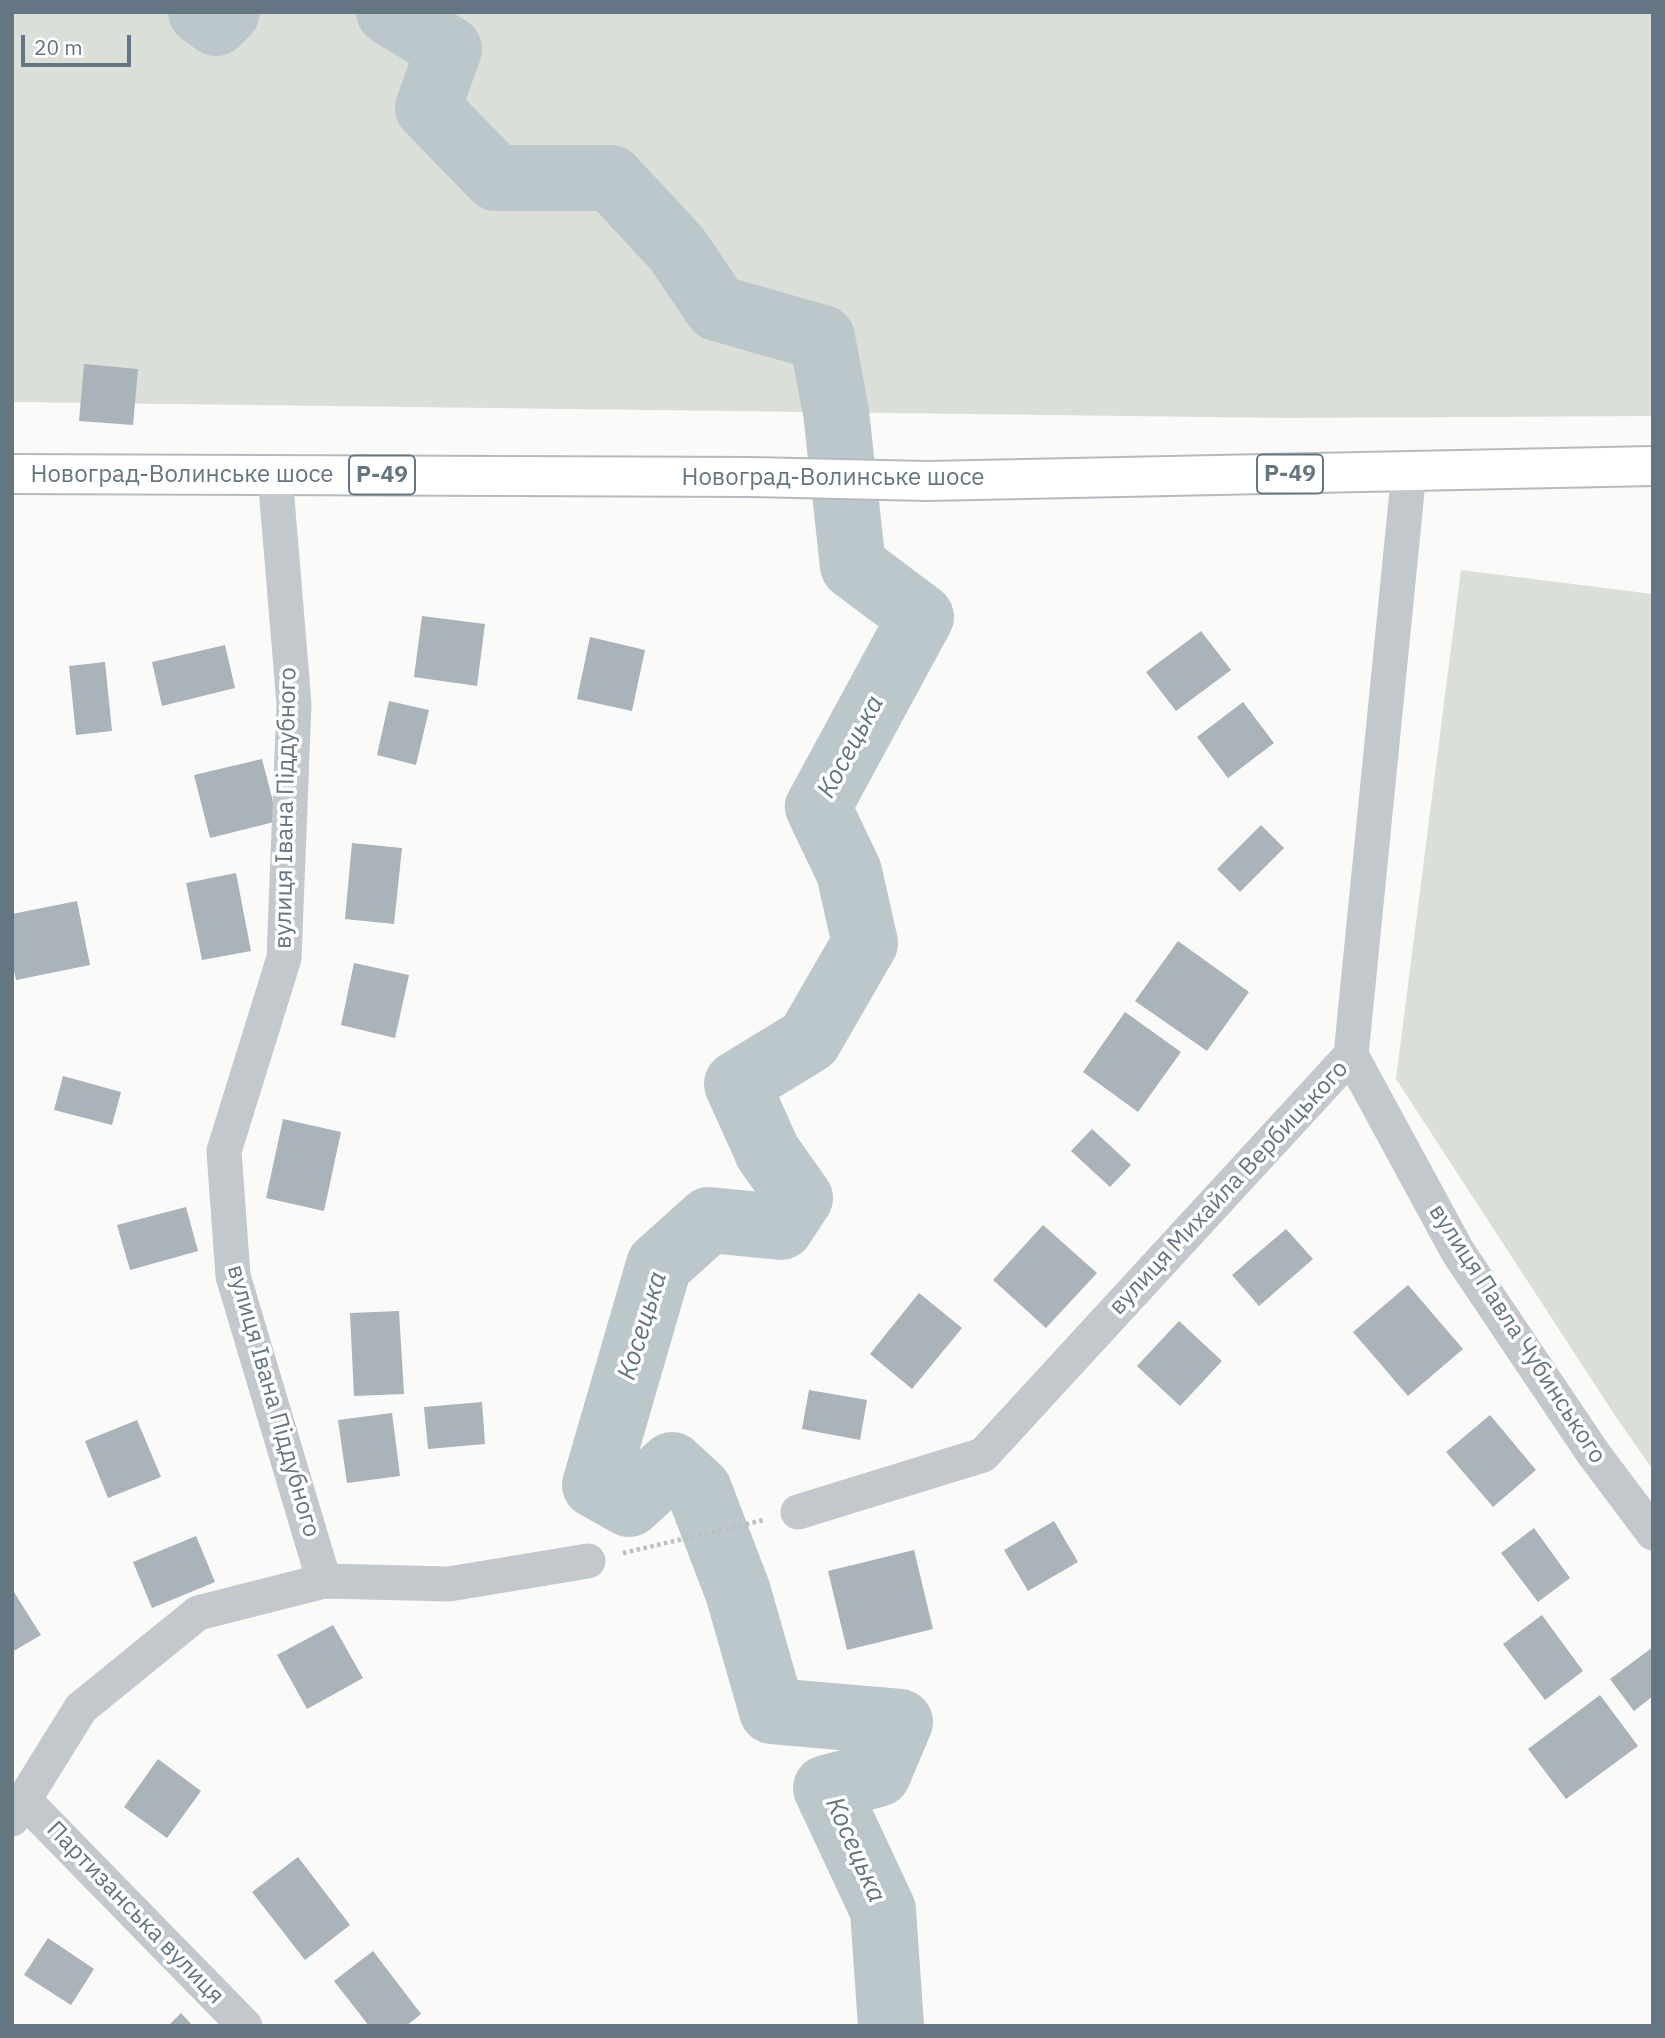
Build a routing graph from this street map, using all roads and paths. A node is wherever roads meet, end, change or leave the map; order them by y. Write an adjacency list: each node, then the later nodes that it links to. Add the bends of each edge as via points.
1 (1653, 466): 2 (main road, Новоград-Волинське шосе / Р-49)
2 (1409, 471): 4 (main road, Новоград-Волинське шосе / Р-49, via 927,481); 5 (street, вулиця Михайла Вербицького)
3 (12, 474): 4 (main road, Новоград-Волинське шосе / Р-49)
4 (275, 475): 9 (street, вулиця Івана Піддубного, via 294,704 284,958 223,1151 233,1276)
5 (1351, 1055): 6 (street, вулиця Михайла Вербицького, via 983,1455); 7 (street, вулиця Павла Чубинського, via 1458,1252 1593,1453)
6 (798, 1512): 8 (path)
7 (1653, 1533)
8 (588, 1561): 9 (street, via 449,1584)
9 (324, 1581): 10 (street, via 198,1613 81,1709)
10 (18, 1810): 11 (street, Партизанська вулиця)
11 (245, 2026)

